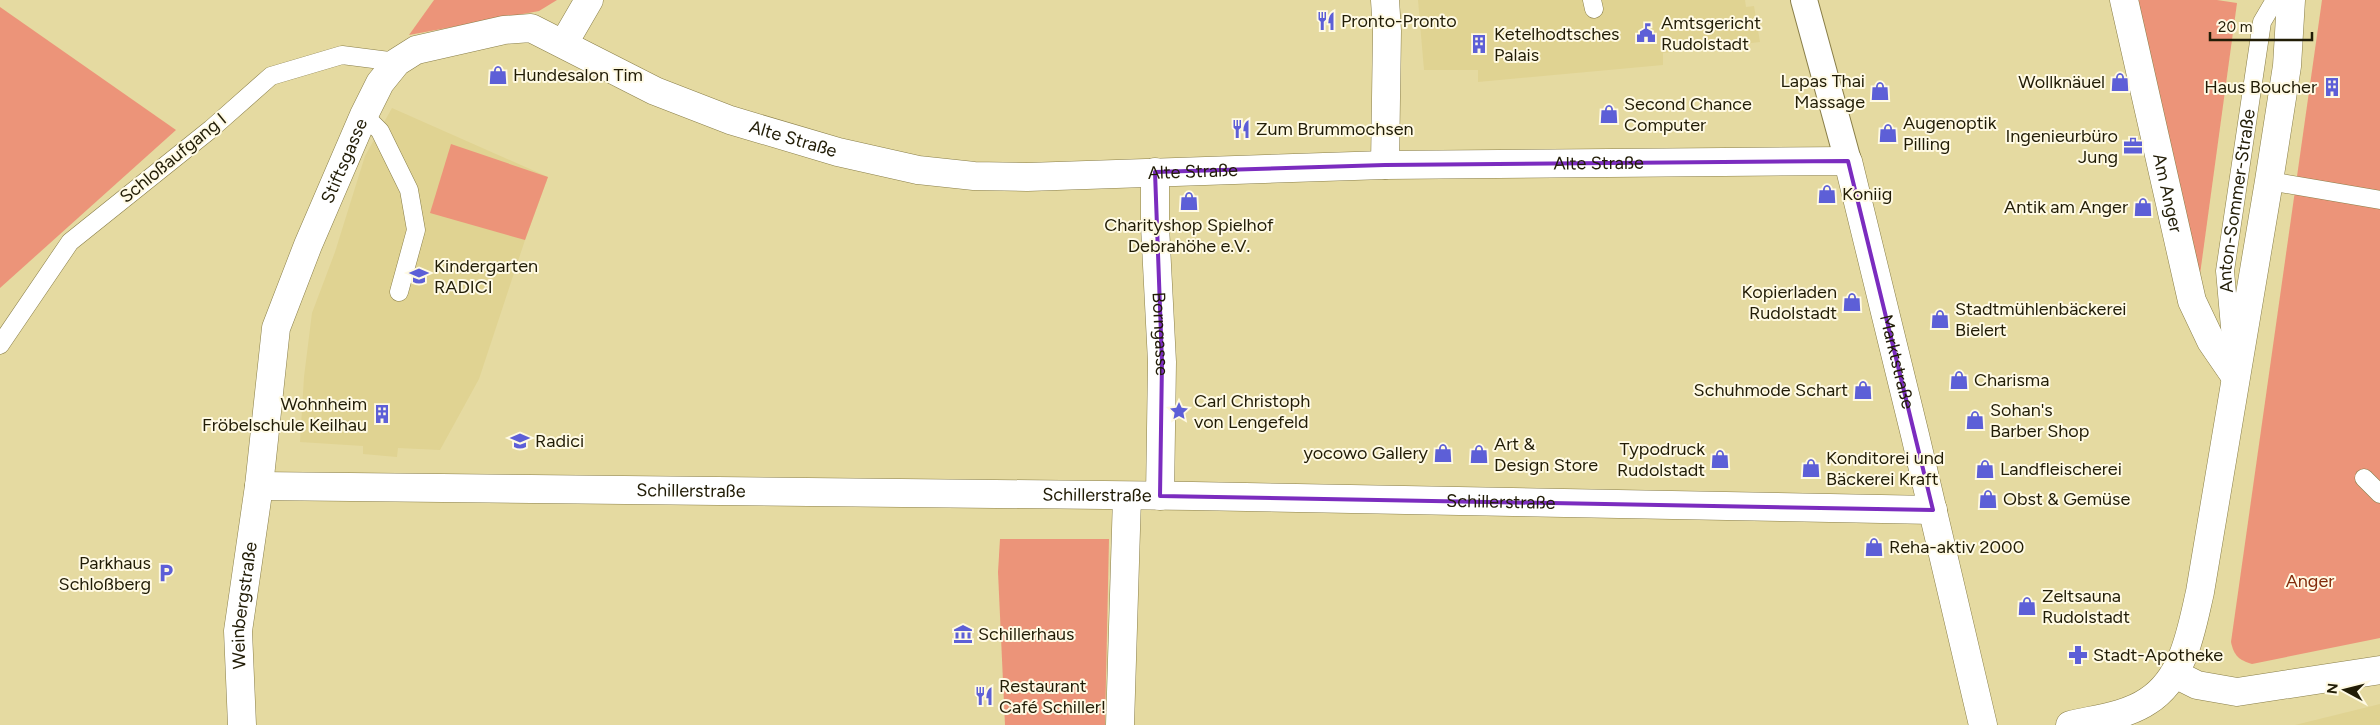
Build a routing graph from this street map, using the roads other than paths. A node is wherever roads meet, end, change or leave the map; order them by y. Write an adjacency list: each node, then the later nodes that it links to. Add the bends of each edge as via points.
1 (589, 0): 7 (street)
2 (1385, 0): 11 (street)
3 (1804, 0): 10 (street, Marktstraße)
4 (2124, 0): 17 (street, Am Anger, via 2192,301 2211,341)
5 (2275, 0): 17 (lane, Anton-Sommer-Straße, via 2262,22 2225,271)
6 (2291, 0): 13 (street, Anton-Sommer-Straße, via 2287,66)
7 (564, 43): 8 (street, Stiftsgasse, via 532,28 504,30 416,50); 12 (street, Alte Straße, via 655,91 730,120 838,152 918,170 1027,177)
8 (397, 62): 9 (street, Stiftsgasse, via 380,83); 16 (lane, Schloßaufgang I, via 342,55 270,76 211,129 70,242)
9 (364, 115): 15 (lane, via 380,131 410,190 416,230); 19 (street, Stiftsgasse, via 276,328)
10 (1848, 161): 11 (street, Alte Straße); 23 (street, Marktstraße)
11 (1385, 165): 12 (street, Alte Straße)
12 (1155, 172): 21 (street, Borngasse, via 1162,362)
13 (2269, 181): 14 (lane); 17 (street, Anton-Sommer-Straße)
14 (2380, 200)
15 (399, 292)
16 (0, 345)
17 (2235, 376): 25 (street, Anton-Sommer-Straße, via 2200,592 2189,639)
18 (2364, 478): 20 (lane)
19 (259, 486): 22 (street, Schillerstraße); 26 (street, Weinbergstraße, via 238,631)
20 (2380, 494)
21 (1160, 496): 22 (street, Schillerstraße); 23 (street, Schillerstraße)
22 (1127, 497): 27 (street)
23 (1933, 510): 28 (street, Marktstraße)
24 (2380, 670): 25 (street, via 2237,692 2198,685)
25 (2175, 674): 29 (street, via 2148,702)
26 (242, 725)
27 (1120, 725)
28 (1983, 725)
29 (2070, 725)

